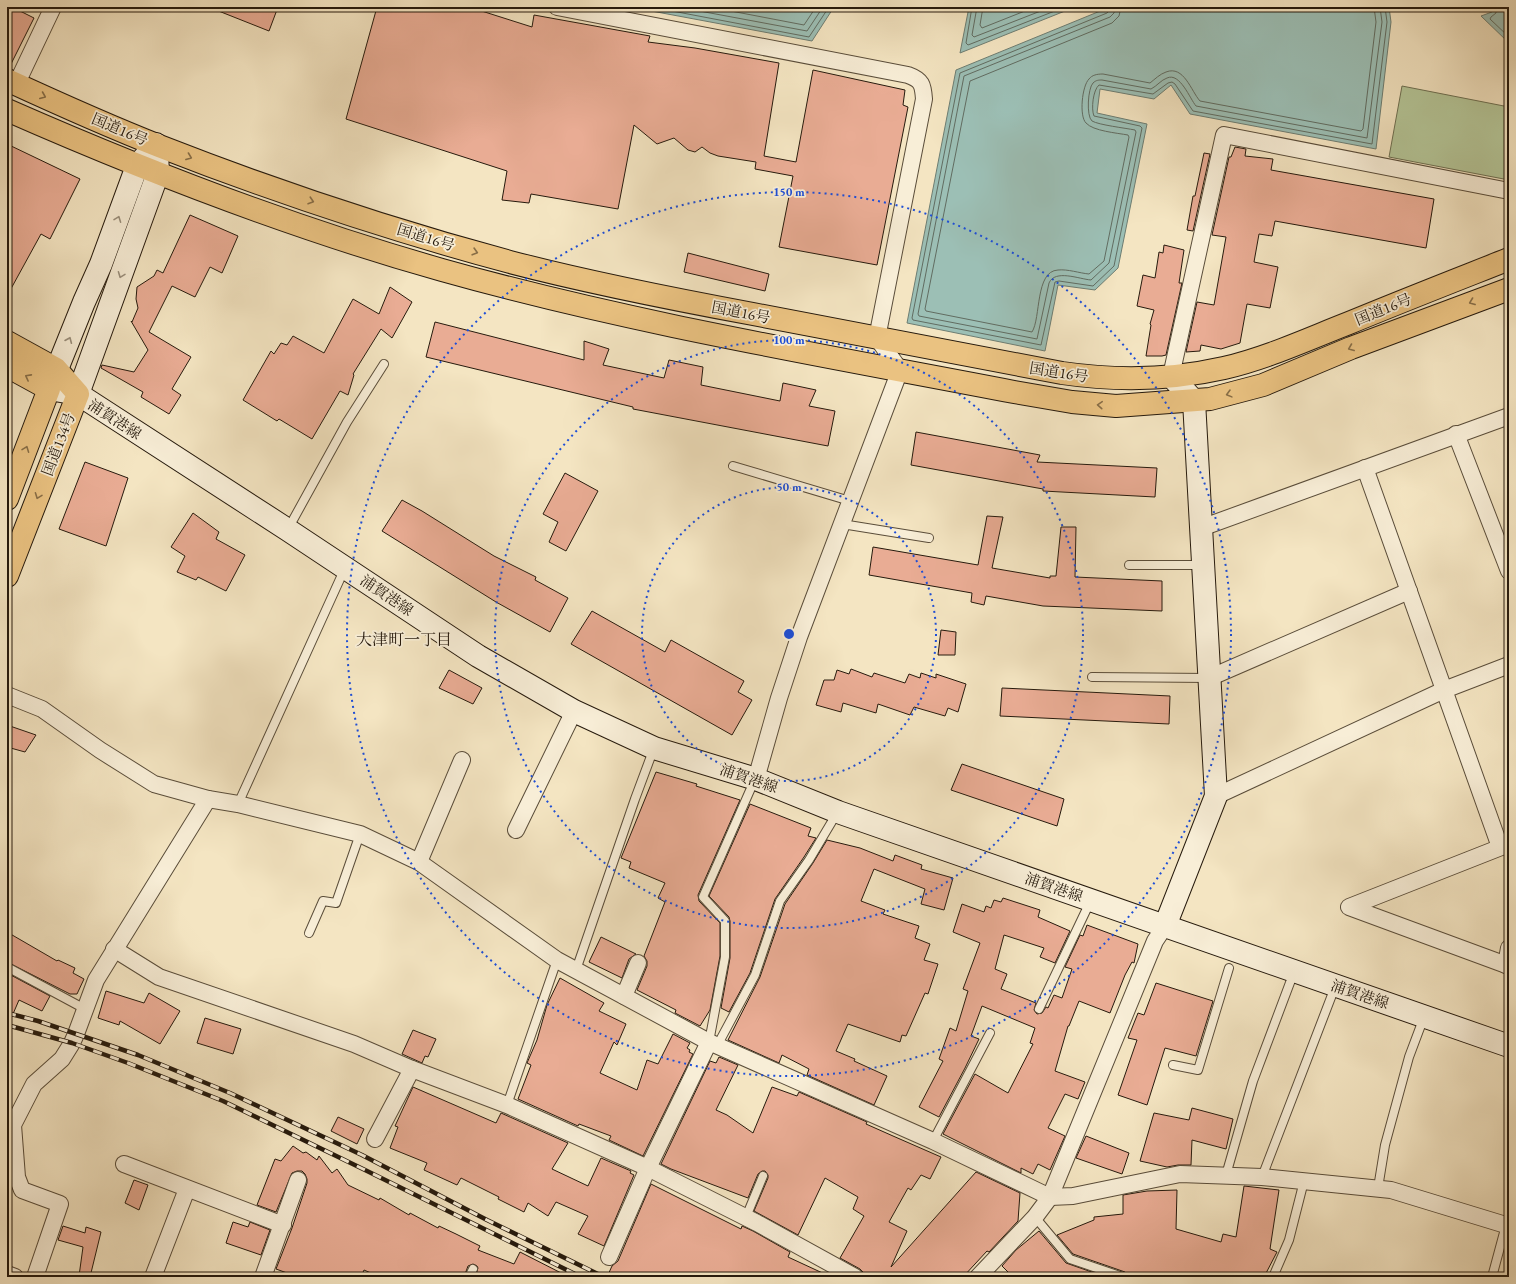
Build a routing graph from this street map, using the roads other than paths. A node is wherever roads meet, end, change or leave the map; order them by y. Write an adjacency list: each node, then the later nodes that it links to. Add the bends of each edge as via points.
1 (53, 7): 3 (street)
2 (557, 7): 11 (street, via 908,75 920,82 924,90 924,99)
3 (12, 83): 5 (highway, 国道16号, one-way to 5)
4 (7, 110): 6 (highway, 国道16号)
5 (156, 144): 6 (main road); 7 (main road); 11 (highway, 国道16号, one-way to 11, via 344,212 512,262 641,293)
6 (137, 166): 7 (highway, 国道16号); 17 (main road, one-way to 6, via 101,264)
7 (158, 173): 15 (highway, 国道16号, via 325,234 488,283 663,324); 18 (main road, one-way to 18)
8 (1509, 191): 16 (street, via 1224,135)
9 (1509, 259): 16 (highway, 国道16号, via 1284,349 1225,368)
10 (1509, 289): 19 (highway, 国道16号, one-way to 19, via 1351,348 1263,386)
11 (877, 338): 15 (street); 16 (highway, 国道16号, via 1086,377)
12 (7, 342): 17 (highway, 国道134号)
13 (384, 364): 28 (lane, via 347,422)
14 (7, 366): 17 (highway, 国道134号, one-way to 14)
15 (900, 370): 19 (highway, 国道16号, one-way to 15, via 1116,406 1087,404); 25 (street)
16 (1171, 376): 19 (main road)
17 (53, 379): 18 (highway, 国道134号); 24 (highway, 国道134号, one-way to 17)
18 (78, 394): 28 (main road, 浦賀港線); 35 (highway, 国道134号, one-way to 35)
19 (1194, 401): 27 (main road)
20 (1509, 416): 21 (street)
21 (1456, 434): 23 (street); 30 (street)
22 (733, 466): 25 (lane)
23 (1365, 468): 27 (street); 36 (street)
24 (7, 498)
25 (850, 501): 26 (street)
26 (842, 524): 29 (lane); 45 (street, via 794,652)
27 (1201, 528): 31 (main road)
28 (288, 530): 33 (main road, 浦賀港線)
29 (929, 538)
30 (1504, 544): 34 (street)
31 (1203, 564): 32 (lane); 39 (main road)
32 (1129, 566)
33 (346, 567): 42 (main road, 浦賀港線, via 478,656); 48 (lane)
34 (1509, 571)
35 (7, 576)
36 (1409, 591): 39 (street); 40 (street)
37 (1509, 665): 40 (street)
38 (1092, 677): 39 (lane)
39 (1209, 678): 46 (main road)
40 (1444, 690): 46 (street); 52 (street)
41 (7, 695): 47 (street, via 42,709 154,784)
42 (574, 711): 43 (main road, 浦賀港線); 50 (street)
43 (654, 748): 45 (main road, 浦賀港線); 64 (lane)
44 (462, 760): 53 (street)
45 (756, 778): 49 (main road, 浦賀港線); 72 (lane, via 703,897 725,921 725,957)
46 (1216, 796): 55 (main road)
47 (208, 799): 48 (street); 58 (street)
48 (238, 804): 51 (street)
49 (838, 812): 54 (main road, 浦賀港線); 72 (lane, via 780,901 755,974)
50 (516, 830)
51 (360, 834): 53 (street); 56 (lane, via 336,903 323,901)
52 (1504, 845): 61 (street, via 1349,907)
53 (418, 862): 59 (street)
54 (1091, 900): 55 (main road, 浦賀港線); 68 (lane)
55 (1165, 926): 65 (main road, 浦賀港線); 89 (street, via 1155,941)
56 (309, 933)
57 (1509, 948): 61 (street)
58 (114, 949): 69 (street, via 96,980); 75 (street, via 159,977 354,1044)
59 (557, 960): 64 (street); 76 (lane)
60 (638, 963): 67 (street)
61 (1507, 965)
62 (7, 967): 69 (lane)
63 (1229, 968): 74 (lane, via 1198,1070)
64 (576, 970): 67 (street)
65 (1294, 972): 66 (main road, 浦賀港線); 82 (lane, via 1253,1081)
66 (1335, 986): 70 (main road, 浦賀港線); 84 (lane)
67 (624, 996): 72 (street)
68 (1039, 1009)
69 (85, 1010): 77 (street, via 62,1060 34,1084)
70 (1424, 1017): 73 (main road, 浦賀港線); 88 (lane, via 1385,1145)
71 (990, 1033): 79 (lane)
72 (713, 1044): 79 (street); 81 (street)
73 (1509, 1046)
74 (1173, 1065)
75 (412, 1069): 76 (street); 78 (street)
76 (508, 1105): 81 (street)
77 (10, 1124): 98 (street, via 17,1177 22,1190 60,1204)
78 (375, 1139)
79 (933, 1141): 89 (street)
80 (124, 1164): 87 (street)
81 (648, 1168): 90 (street); 94 (street)
82 (1226, 1175): 84 (street); 89 (street, via 1180,1174 1073,1196)
83 (763, 1176): 90 (lane)
84 (1262, 1177): 86 (street)
85 (298, 1180): 92 (street)
86 (1304, 1181): 88 (street); 105 (lane, via 1289,1240)
87 (187, 1188): 92 (street); 99 (street)
88 (1378, 1188): 93 (street)
89 (1050, 1197): 91 (street)
90 (746, 1217): 102 (street)
91 (1035, 1217): 103 (street); 104 (lane, via 1070,1259)
92 (283, 1225): 100 (street)
93 (1508, 1225): 106 (lane)
94 (609, 1257)
95 (473, 1269): 101 (lane)
96 (7, 1274): 97 (street)
97 (15, 1277)
98 (35, 1277)
99 (153, 1277)
100 (263, 1277)
101 (469, 1277)
102 (855, 1277)
103 (978, 1277)
104 (1123, 1277)
105 (1273, 1277)
106 (1492, 1277)

